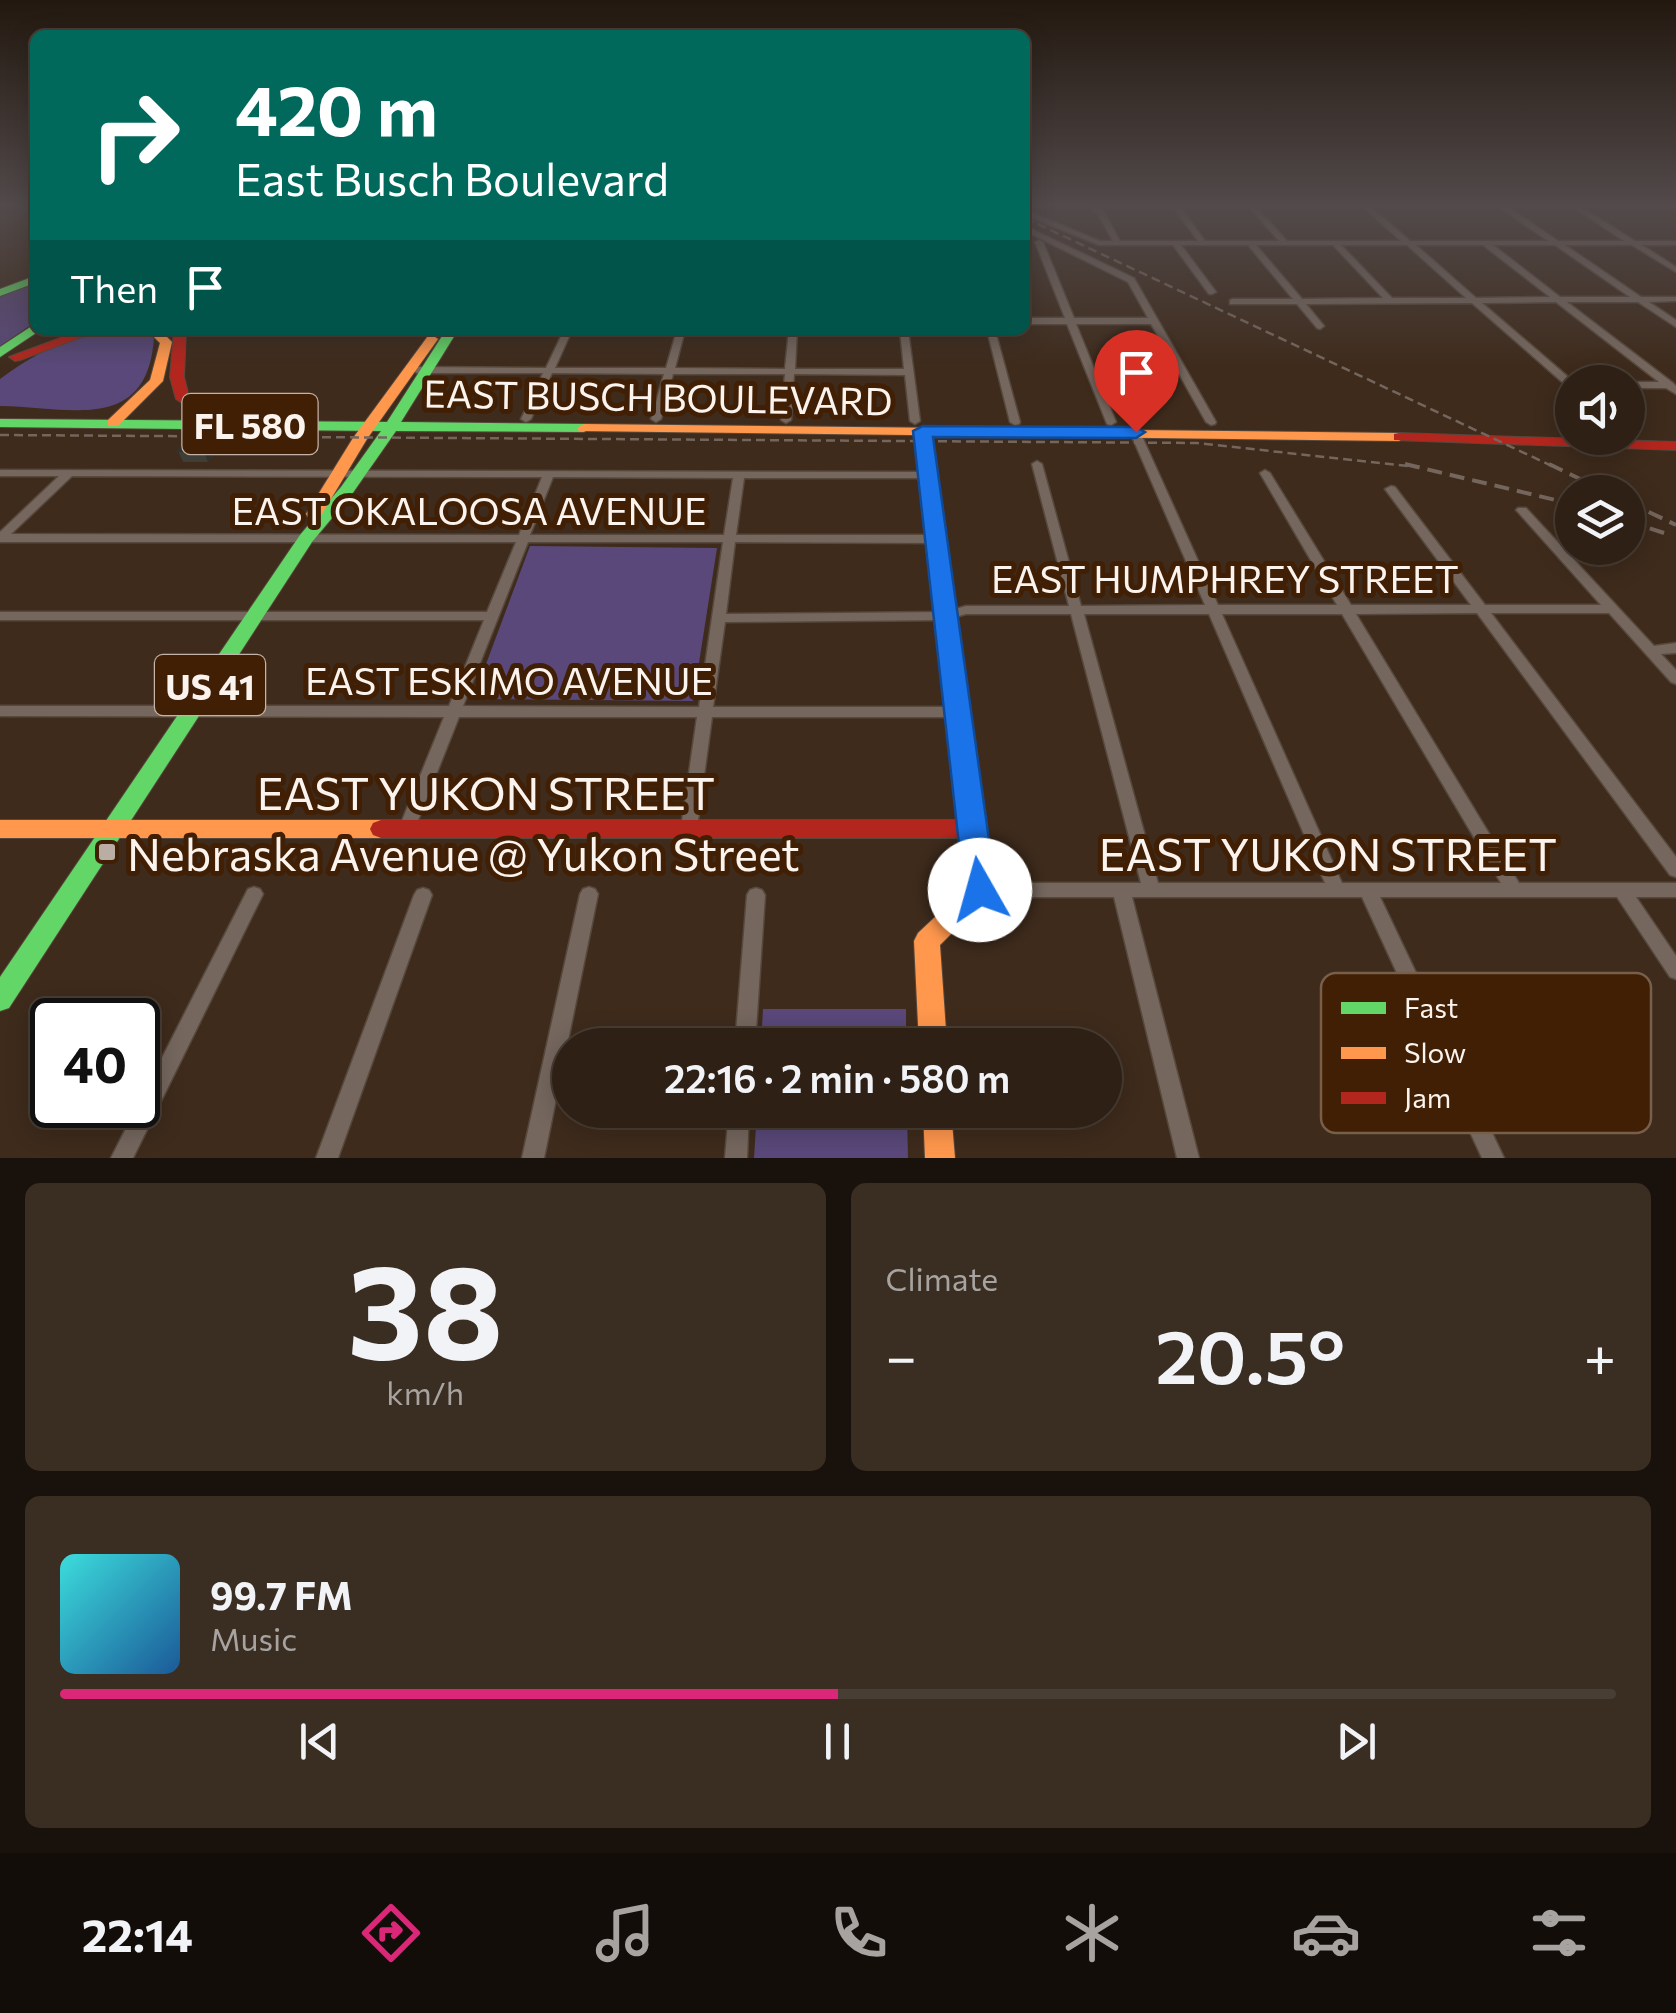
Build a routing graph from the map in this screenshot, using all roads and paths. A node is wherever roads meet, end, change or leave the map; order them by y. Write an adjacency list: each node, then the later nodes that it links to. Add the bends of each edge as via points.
1 (1050, 259): 20 (street)
2 (1081, 259): 21 (street, via 1135,285)
3 (1187, 259): 10 (street)
4 (1263, 259): 18 (street)
5 (1350, 259): 13 (street)
6 (1426, 259): 12 (street)
7 (1505, 259): 14 (street)
8 (1581, 259): 15 (street)
9 (30, 281): 11 (main road)
10 (1212, 292)
11 (0, 293)
12 (1472, 299): 13 (street); 14 (street); 37 (street)
13 (1389, 300): 18 (street)
14 (1556, 300): 15 (street); 44 (street)
15 (1640, 300): 16 (street); 22 (street)
16 (1676, 300)
17 (1233, 302): 18 (street)
18 (1299, 302): 23 (street)
19 (1030, 321): 20 (street)
20 (1072, 321): 21 (street); 52 (street)
21 (1155, 321): 53 (street)
22 (1676, 324)
23 (1320, 326)
24 (30, 333): 35 (main road)
25 (44, 335): 35 (main road)
26 (79, 335): 35 (main road)
27 (158, 335): 47 (main road, via 166,342 162,370)
28 (180, 335): 42 (main road)
29 (443, 335): 36 (main road, US 41)
30 (566, 335): 38 (street)
31 (680, 335): 39 (street)
32 (792, 335): 40 (street)
33 (905, 335): 41 (street)
34 (992, 335): 51 (street)
35 (5, 360)
36 (419, 370): 38 (street); 49 (main road, US 41)
37 (1555, 370)
38 (548, 371): 39 (street); 54 (street)
39 (670, 371): 40 (street); 55 (street)
40 (790, 371): 41 (street); 48 (street)
41 (910, 372): 57 (street)
42 (177, 378): 46 (main road, via 186,402); 47 (main road)
43 (1645, 385): 44 (street)
44 (1673, 387)
45 (0, 412): 47 (main road, EAST BUSCH BOULEVARD / FL 580)
46 (224, 414): 47 (main road, EAST BUSCH BOULEVARD / FL 580); 49 (main road, EAST BUSCH BOULEVARD / FL 580)
47 (127, 418): 49 (main road, EAST BUSCH BOULEVARD / FL 580); 50 (main road, EAST BUSCH BOULEVARD / FL 580)
48 (779, 420): 55 (main road, EAST BUSCH BOULEVARD); 57 (main road, EAST BUSCH BOULEVARD)
49 (384, 421): 54 (main road, EAST BUSCH BOULEVARD / FL 580); 56 (main road, EAST BUSCH BOULEVARD / FL 580); 68 (main road, US 41); 76 (main road, US 41)
50 (0, 422)
51 (1015, 422): 52 (main road); 57 (main road)
52 (1111, 422): 53 (main road); 59 (main road)
53 (1211, 422): 58 (main road); 60 (main road)
54 (522, 424): 55 (main road); 56 (main road, EAST BUSCH BOULEVARD / FL 580)
55 (656, 424): 57 (main road, EAST BUSCH BOULEVARD)
56 (421, 426): 68 (main road)
57 (919, 426): 59 (main road, EAST BUSCH BOULEVARD); 75 (main road)
58 (1423, 426): 61 (main road); 62 (main road)
59 (998, 432): 60 (main road, EAST BUSCH BOULEVARD)
60 (1136, 432): 62 (main road, EAST BUSCH BOULEVARD); 87 (street)
61 (1555, 433)
62 (1299, 434): 66 (main road, EAST BUSCH BOULEVARD)
63 (1645, 435): 64 (main road)
64 (1676, 436)
65 (1555, 437): 66 (main road)
66 (1531, 442): 67 (main road, EAST BUSCH BOULEVARD)
67 (1676, 446)
68 (372, 448): 76 (main road, US 41)
69 (1037, 464): 84 (street)
70 (0, 473): 71 (street)
71 (69, 473): 76 (street); 79 (street)
72 (1265, 473): 85 (street)
73 (548, 474): 74 (street); 76 (street); 80 (street)
74 (739, 474): 75 (street); 81 (street)
75 (928, 474): 83 (main road)
76 (346, 475): 82 (main road, US 41, via 310,520)
77 (1391, 490): 86 (street)
78 (1522, 510): 88 (street)
79 (0, 538): 82 (street, EAST OKALOOSA AVENUE)
80 (522, 538): 81 (street, EAST OKALOOSA AVENUE); 82 (street, EAST OKALOOSA AVENUE); 90 (street)
81 (730, 539): 83 (street, EAST OKALOOSA AVENUE); 93 (street)
82 (306, 540): 92 (main road, US 41)
83 (938, 540): 91 (main road)
84 (1077, 609): 87 (street, EAST HUMPHREY STREET); 91 (street, EAST HUMPHREY STREET); 112 (street)
85 (1347, 609): 86 (street, EAST HUMPHREY STREET); 87 (street, EAST HUMPHREY STREET); 110 (street)
86 (1482, 609): 88 (street, EAST HUMPHREY STREET); 107 (street)
87 (1212, 610): 108 (street)
88 (1611, 610): 95 (street)
89 (0, 616): 92 (street)
90 (492, 616): 92 (street); 97 (street)
91 (945, 616): 93 (street, EAST HUMPHREY STREET); 101 (main road)
92 (256, 617): 100 (main road, US 41)
93 (720, 618): 99 (street)
94 (1676, 648): 95 (street)
95 (1651, 652): 96 (street)
96 (1676, 679)
97 (454, 710): 99 (street, EAST ESKIMO AVENUE); 100 (street, EAST ESKIMO AVENUE); 102 (street)
98 (0, 711): 100 (street, EAST ESKIMO AVENUE)
99 (706, 711): 101 (street, EAST ESKIMO AVENUE); 103 (street)
100 (192, 712): 106 (main road, US 41)
101 (957, 712): 105 (main road)
102 (407, 828): 103 (main road, EAST YUKON STREET); 106 (main road, EAST YUKON STREET)
103 (689, 828): 105 (main road, EAST YUKON STREET)
104 (0, 829): 106 (main road, EAST YUKON STREET)
105 (972, 829): 113 (main road)
106 (112, 830): 121 (main road, US 41)
107 (1676, 870)
108 (1336, 888): 109 (street, EAST YUKON STREET); 112 (street, EAST YUKON STREET)
109 (1366, 888): 110 (street, EAST YUKON STREET); 123 (street)
110 (1513, 888): 114 (street, EAST YUKON STREET)
111 (1121, 889): 112 (street, EAST YUKON STREET); 113 (street, EAST YUKON STREET); 135 (street)
112 (1152, 889)
113 (980, 890): 126 (main road, via 927,942)
114 (1622, 890): 115 (street, EAST YUKON STREET); 122 (street)
115 (1676, 890)
116 (254, 894): 130 (street)
117 (589, 894): 132 (street)
118 (423, 895): 131 (street)
119 (756, 895): 125 (street)
120 (0, 966): 121 (street)
121 (22, 966): 124 (main road, US 41)
122 (1676, 971)
123 (1406, 973)
124 (0, 999)
125 (745, 1028)
126 (932, 1028)
127 (738, 1128): 133 (street)
128 (938, 1128): 134 (main road)
129 (1481, 1133): 136 (street)
130 (122, 1158)
131 (327, 1158)
132 (533, 1158)
133 (736, 1158)
134 (940, 1158)
135 (1188, 1158)
136 (1493, 1158)

